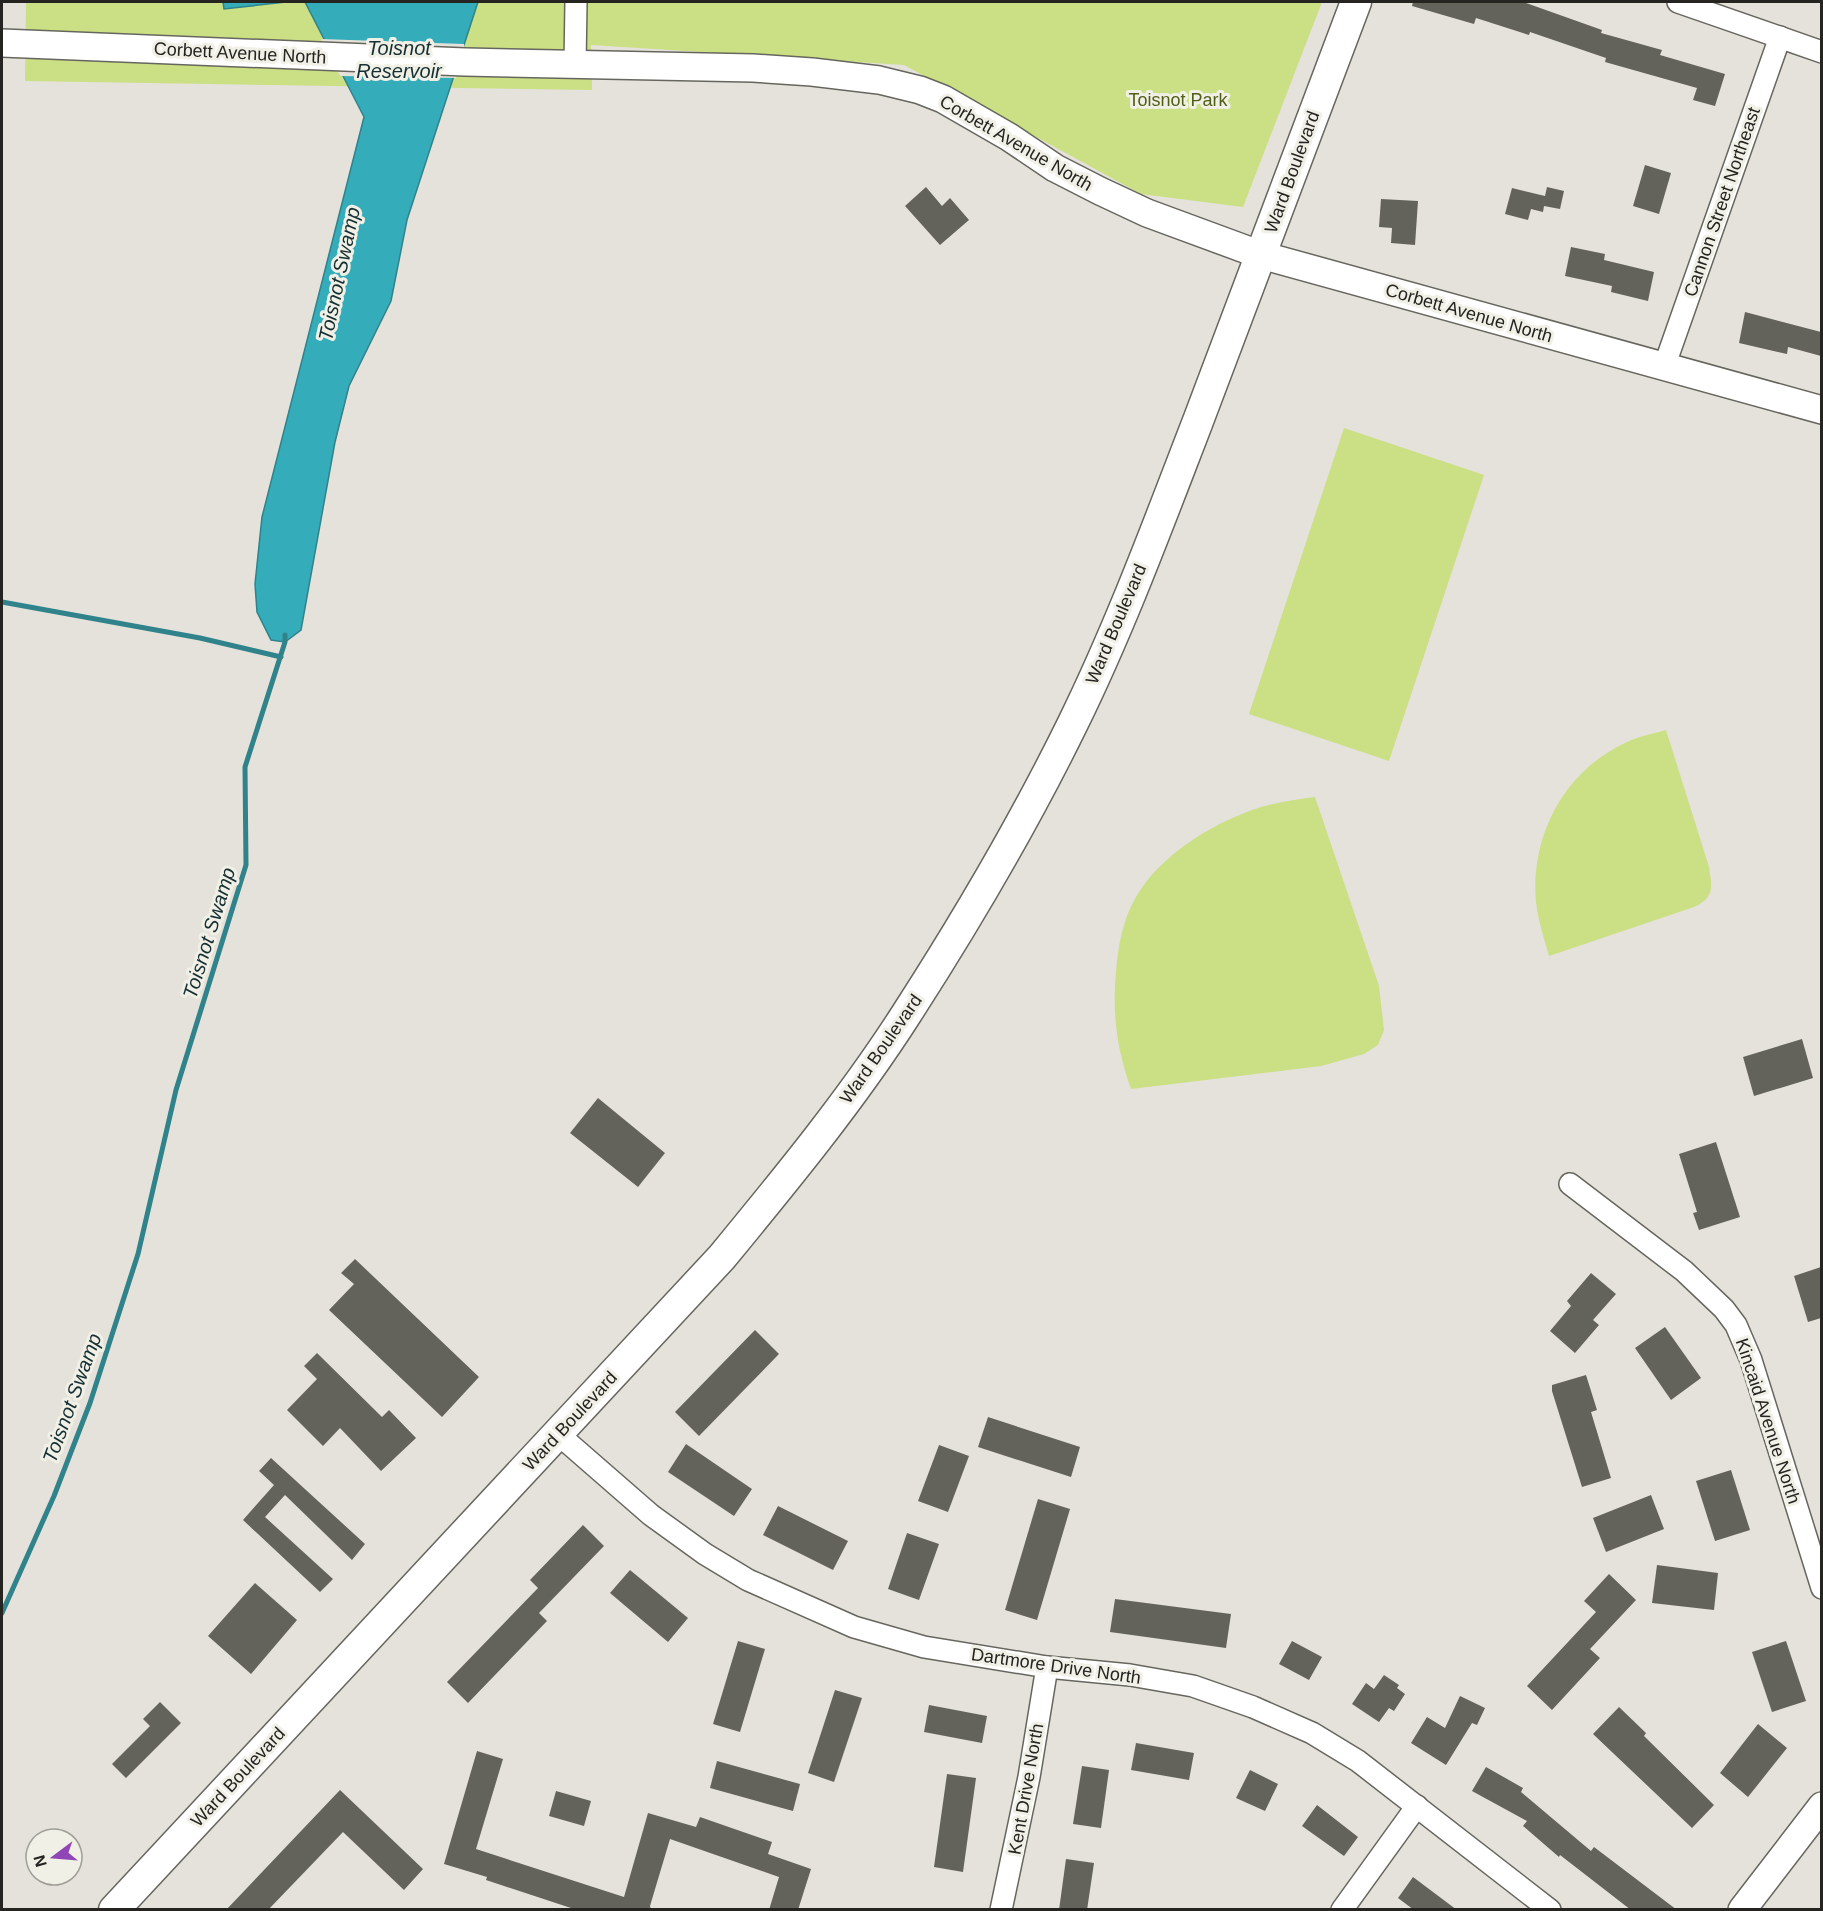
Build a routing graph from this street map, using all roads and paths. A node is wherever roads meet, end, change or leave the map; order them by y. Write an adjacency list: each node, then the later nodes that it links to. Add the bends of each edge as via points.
1 (576, 2): 7 (street)
2 (1356, 2): 8 (main road, Ward Boulevard)
3 (1678, 2): 4 (street)
4 (1780, 37): 6 (street); 9 (street, Cannon Street Northeast)
5 (2, 43): 7 (street, Corbett Avenue North)
6 (1821, 52)
7 (575, 65): 8 (street, Corbett Avenue North, via 812,72 879,80 920,90 943,99 1100,192)
8 (1261, 255): 9 (street, Corbett Avenue North); 12 (main road, Ward Boulevard, via 1108,648 1024,817 976,902 905,1016 781,1185 722,1257)
9 (1664, 367): 10 (street, Corbett Avenue North)
10 (1821, 410)
11 (1570, 1184): 13 (street, Kincaid Avenue North, via 1684,1271 1736,1325 1751,1360)
12 (558, 1434): 14 (street, Dartmore Drive North, via 651,1515 748,1580 854,1627 924,1647); 17 (main road, Ward Boulevard)
13 (1821, 1588)
14 (1047, 1667): 15 (street, Dartmore Drive North, via 1193,1686 1253,1707 1312,1733 1358,1761); 18 (street, Kent Drive North)
15 (1417, 1806): 19 (street); 20 (street, Dartmore Drive North)
16 (1821, 1806): 21 (street)
17 (114, 1910)
18 (1001, 1910)
19 (1342, 1910)
20 (1550, 1910)
21 (1742, 1910)

